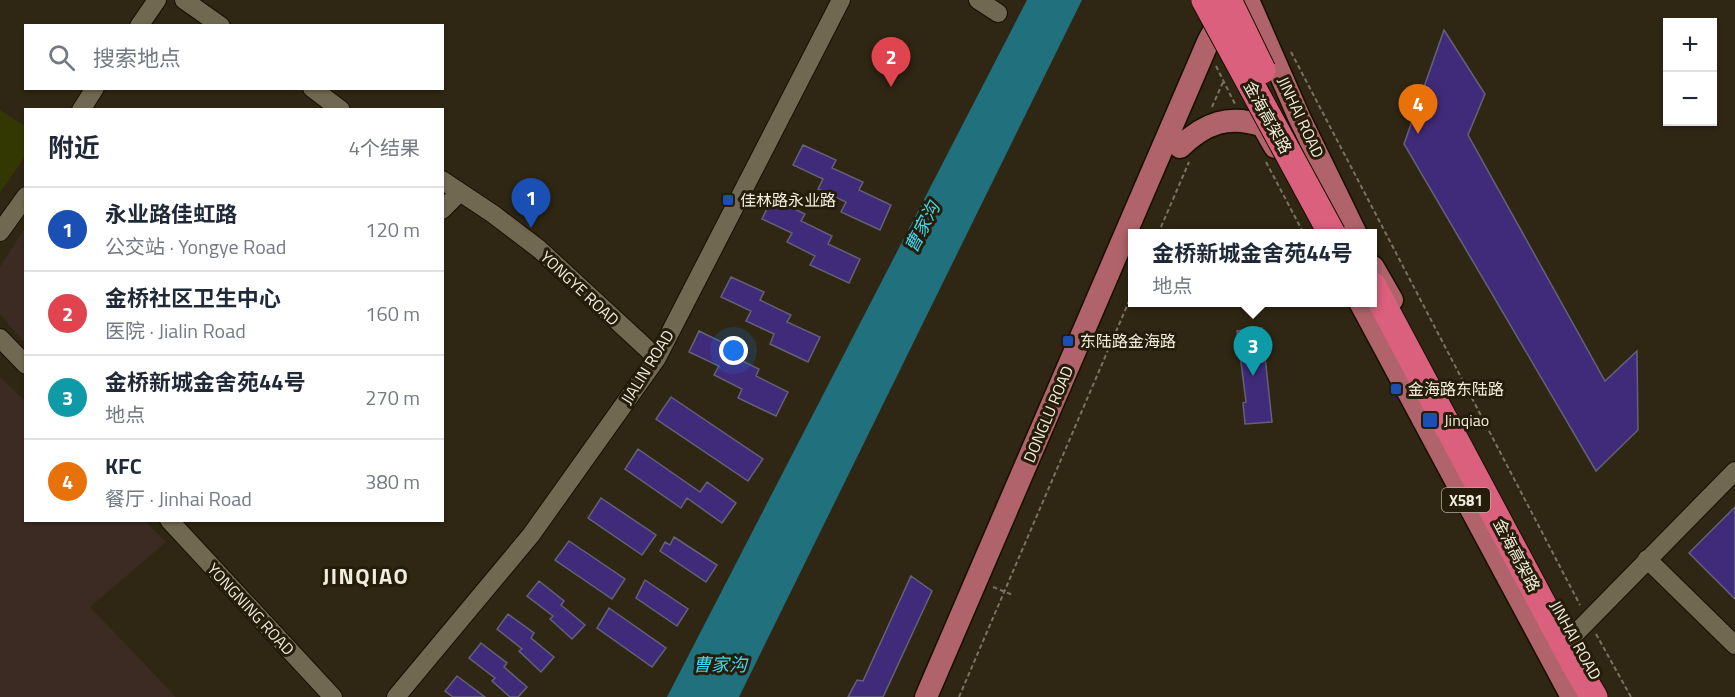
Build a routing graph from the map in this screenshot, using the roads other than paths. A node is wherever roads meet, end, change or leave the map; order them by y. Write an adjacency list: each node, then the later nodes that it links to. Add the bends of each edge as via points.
1 (157, 0): 10 (street)
2 (184, 0): 11 (street)
3 (841, 0): 37 (street, JIALIN ROAD)
4 (978, 0): 9 (street)
5 (1197, 0): 12 (main road)
6 (1205, 0): 26 (highway, 金海高架路, bridge)
7 (1228, 0): 12 (main road, DONGLU ROAD); 17 (highway, 金海高架路, bridge)
8 (1247, 0): 12 (main road, DONGLU ROAD); 28 (main road, JINHAI ROAD)
9 (998, 13)
10 (140, 24)
11 (218, 24)
12 (1222, 48): 17 (main road); 18 (main road, DONGLU ROAD); 23 (main road, DONGLU ROAD)
13 (93, 90): 15 (street)
14 (315, 90): 16 (street)
15 (82, 108)
16 (339, 108)
17 (1286, 144): 18 (main road, via 1263,126 1232,121 1203,128); 25 (main road); 27 (highway, 金海高架路)
18 (1180, 147): 24 (main road, DONGLU ROAD)
19 (444, 181): 20 (street, YONGYE ROAD)
20 (460, 192): 22 (street); 37 (street, YONGYE ROAD, via 524,236)
21 (24, 199): 29 (street)
22 (444, 208)
23 (1139, 229)
24 (1144, 229)
25 (1320, 229)
26 (1329, 229)
27 (1342, 229)
28 (1354, 229)
29 (0, 232)
30 (1128, 254): 46 (main road, DONGLU ROAD)
31 (1128, 267): 47 (main road, DONGLU ROAD)
32 (1377, 274): 42 (main road, JINHAI ROAD / X581)
33 (1377, 294): 50 (highway, 金海高架路)
34 (1362, 307): 48 (main road, JINHAI ROAD / X581)
35 (1371, 307): 49 (highway, 金海高架路)
36 (0, 338): 38 (street)
37 (657, 358): 45 (street, JIALIN ROAD, via 531,535)
38 (24, 363)
39 (1735, 471): 41 (street)
40 (171, 522): 44 (street, YONGNING ROAD)
41 (1647, 559): 42 (street); 43 (street)
42 (1581, 627): 51 (main road, JINHAI ROAD / X581)
43 (1735, 645)
44 (333, 697)
45 (396, 697)
46 (926, 697)
47 (943, 697)
48 (1572, 697)
49 (1581, 697)
50 (1594, 697)
51 (1607, 697)

